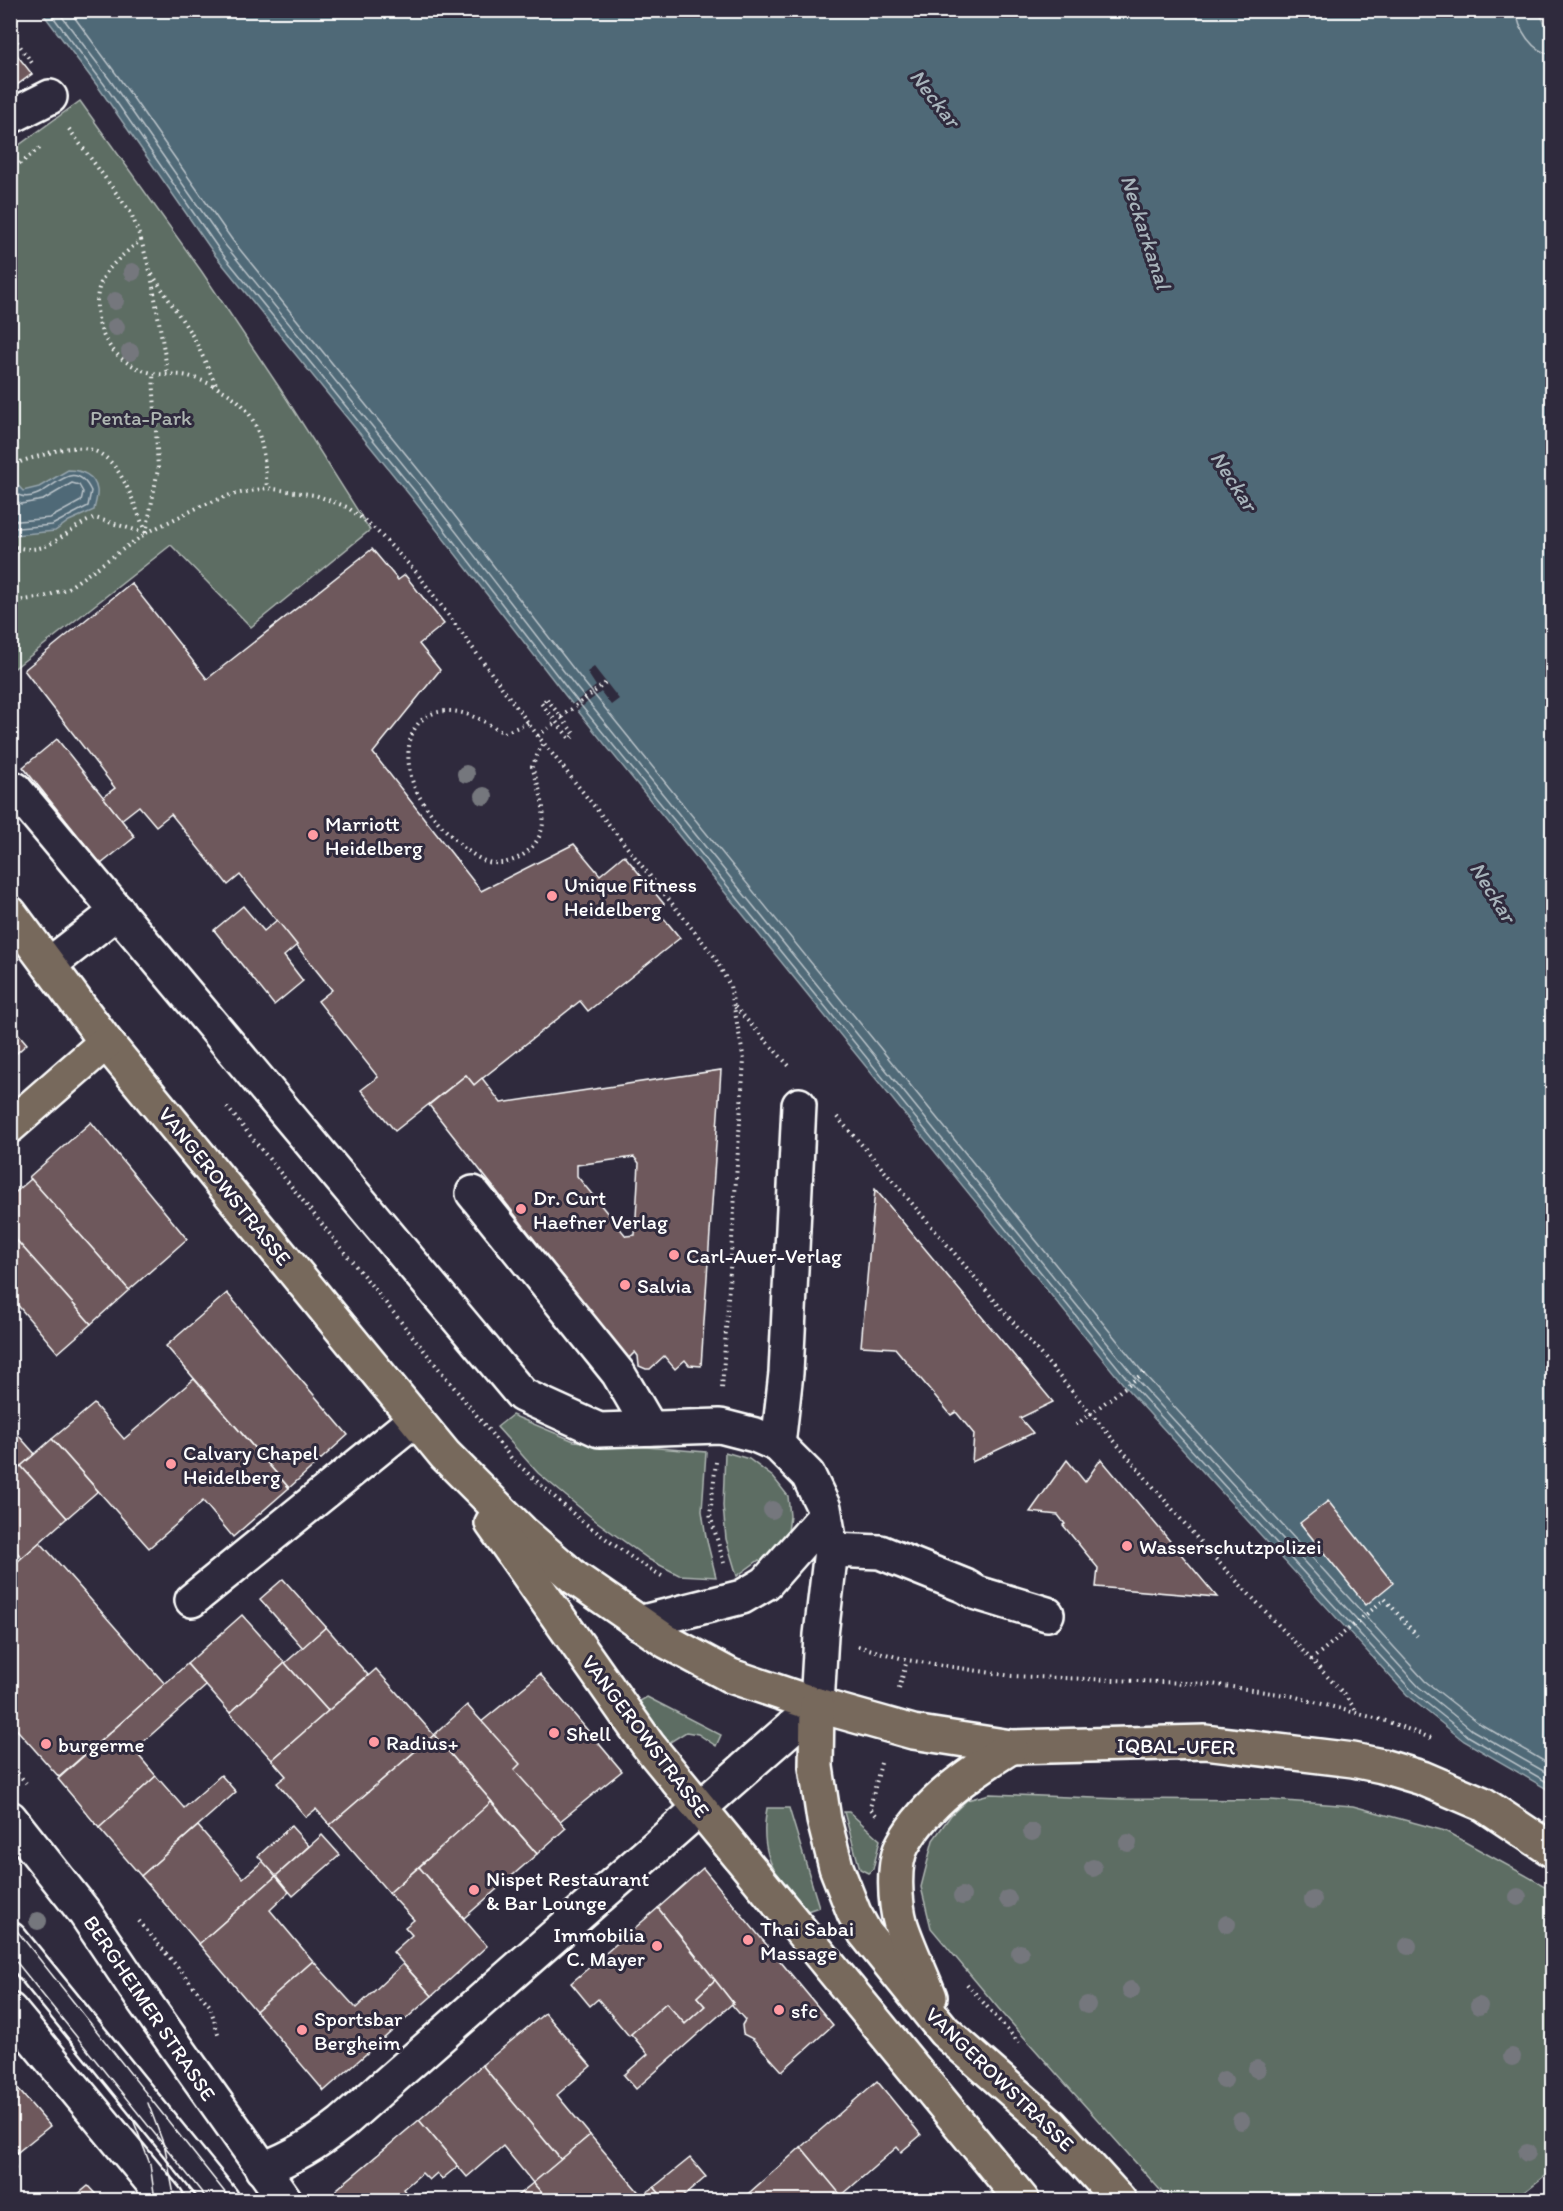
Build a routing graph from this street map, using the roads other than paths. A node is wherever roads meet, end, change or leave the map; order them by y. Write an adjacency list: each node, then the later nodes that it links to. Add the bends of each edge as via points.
1 (50, 97): 2 (street)
2 (10, 117)
3 (15, 789): 4 (street)
4 (118, 911): 6 (street); 12 (street, via 522,1395 599,1430)
5 (10, 913): 6 (main road, VANGEROWSTRASSE)
6 (49, 965): 7 (main road, VANGEROWSTRASSE)
7 (106, 1042): 9 (main road); 11 (main road, VANGEROWSTRASSE)
8 (809, 1096): 13 (street)
9 (10, 1125)
10 (473, 1193): 12 (street, via 618,1374)
11 (414, 1420): 14 (main road, VANGEROWSTRASSE); 17 (street)
12 (650, 1428): 13 (street, via 720,1426)
13 (778, 1445): 15 (street, via 808,1475)
14 (445, 1455): 19 (main road, VANGEROWSTRASSE, via 522,1532 575,1578); 22 (main road, VANGEROWSTRASSE, via 648,1745)
15 (825, 1516): 16 (street); 19 (street, via 766,1582 742,1596)
16 (831, 1550): 18 (street, via 880,1552 977,1593); 20 (street)
17 (192, 1600)
18 (1047, 1614)
19 (639, 1623): 20 (main road, VANGEROWSTRASSE, via 731,1676)
20 (817, 1706): 21 (main road, IQBAL-UFER, via 913,1732); 22 (street); 27 (main road, VANGEROWSTRASSE, via 816,1767 836,1867 865,1933)
21 (1011, 1747): 24 (main road, IQBAL-UFER, via 1205,1742 1353,1760 1422,1778 1483,1804); 27 (main road, via 942,1796 902,1845 896,1866 901,1923)
22 (699, 1809): 29 (street, via 342,2123 314,2145); 33 (main road, VANGEROWSTRASSE)
23 (10, 1818): 29 (street, BERGHEIMER STRASSE, via 85,1912)
24 (1552, 1850)
25 (10, 1939): 28 (street)
26 (10, 2010): 30 (street)
27 (944, 2031): 34 (main road, VANGEROWSTRASSE, via 1051,2125)
28 (121, 2077): 30 (street, via 139,2106 152,2140); 31 (street)
29 (262, 2169): 32 (street, BERGHEIMER STRASSE)
30 (167, 2200)
31 (222, 2200)
32 (285, 2200)
33 (1022, 2200)
34 (1119, 2200)

